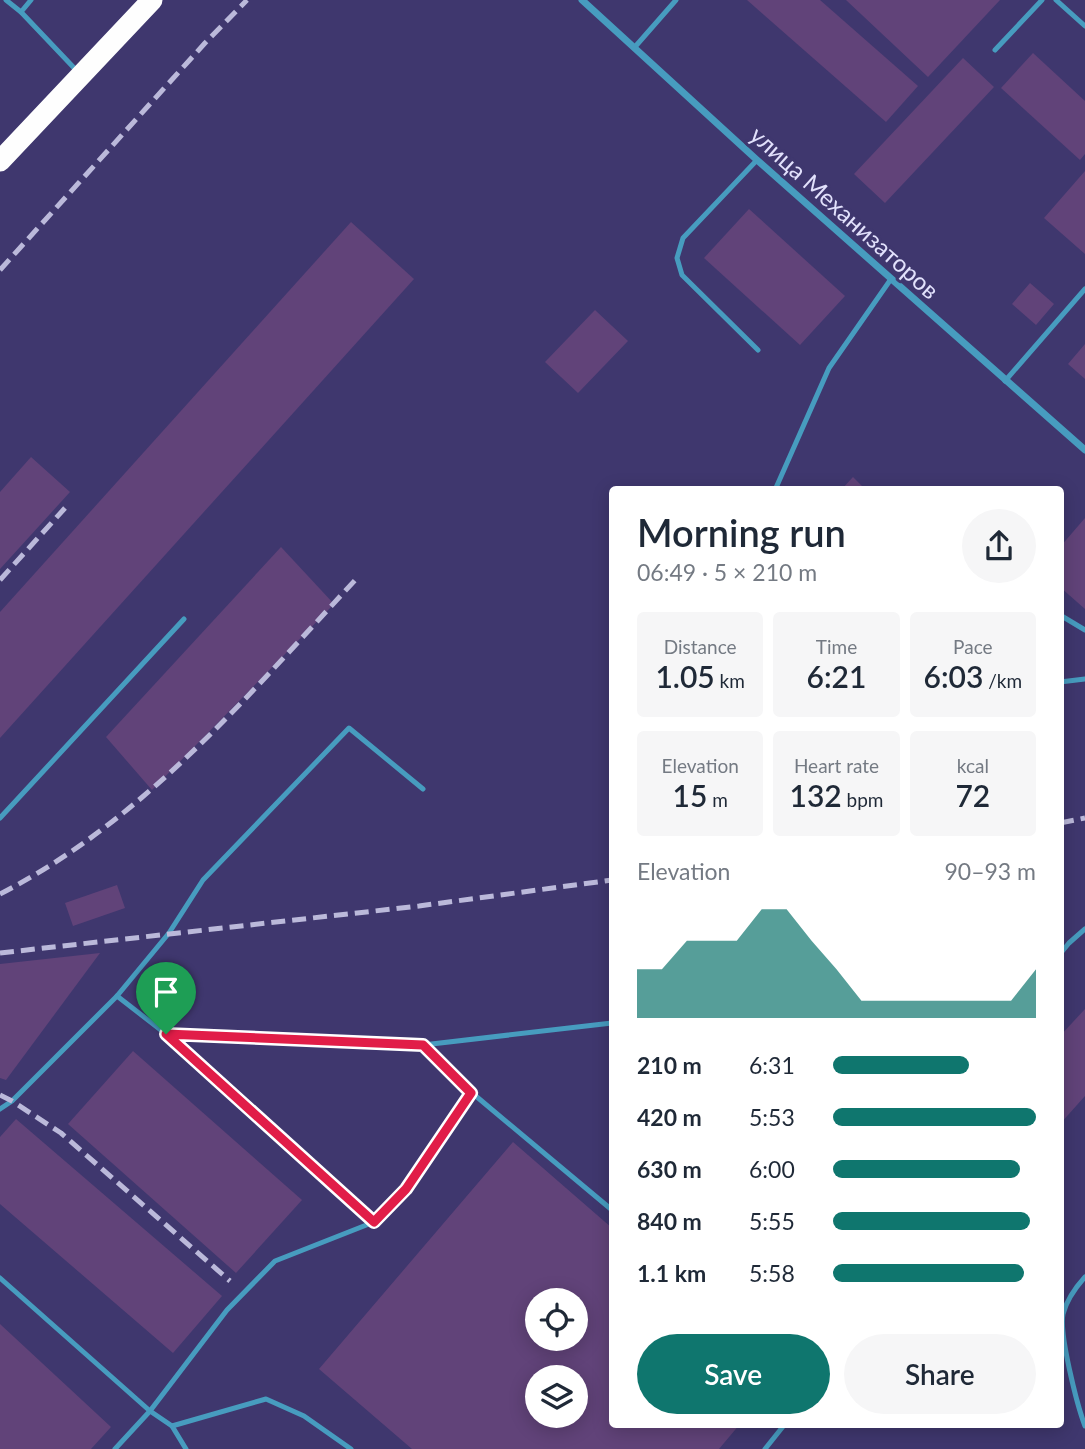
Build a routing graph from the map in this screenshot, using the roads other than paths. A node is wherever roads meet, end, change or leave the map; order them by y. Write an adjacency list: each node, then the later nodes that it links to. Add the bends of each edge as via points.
1 (6, 0): 8 (lane)
2 (31, 0): 8 (lane)
3 (152, 0): 12 (highway)
4 (582, 0): 10 (street, улица Механизаторов)
5 (676, 0): 10 (lane)
6 (1042, 0): 11 (lane)
7 (1056, 0): 9 (lane)
8 (21, 12): 12 (lane)
9 (1085, 26)
10 (634, 48): 13 (street, улица Механизаторов)
11 (995, 50)
12 (82, 75): 14 (highway)
13 (757, 160): 15 (street, улица Механизаторов); 17 (lane, via 683,238 677,258 682,275)
14 (0, 161)
15 (891, 279): 18 (street, улица Механизаторов); 20 (lane, via 829,368)
16 (1085, 289): 18 (lane)
17 (758, 350)
18 (1004, 381): 19 (street, улица Механизаторов)
19 (1085, 450)
20 (777, 486)
21 (1064, 617): 23 (lane)
22 (184, 620): 27 (lane)
23 (1085, 630)
24 (1085, 679): 25 (lane)
25 (1064, 682)
26 (423, 789): 30 (lane, via 349,728 203,880 169,933)
27 (0, 818)
28 (1085, 929): 29 (lane)
29 (1064, 949)
30 (117, 996): 32 (lane); 35 (lane)
31 (609, 1023): 33 (lane)
32 (166, 1034): 33 (lane); 37 (lane)
33 (423, 1045): 34 (lane)
34 (471, 1093): 36 (lane); 37 (lane, via 406,1189)
35 (0, 1109)
36 (609, 1208)
37 (374, 1222): 42 (lane, via 275,1261 227,1310)
38 (1085, 1277): 40 (lane)
39 (0, 1278): 42 (lane)
40 (1064, 1314)
41 (1064, 1328): 44 (lane)
42 (150, 1410): 43 (lane); 46 (lane)
43 (172, 1426): 47 (lane); 48 (lane, via 266,1399 304,1416)
44 (1085, 1426)
45 (782, 1428): 49 (lane)
46 (115, 1449)
47 (186, 1449)
48 (351, 1449)
49 (765, 1449)

